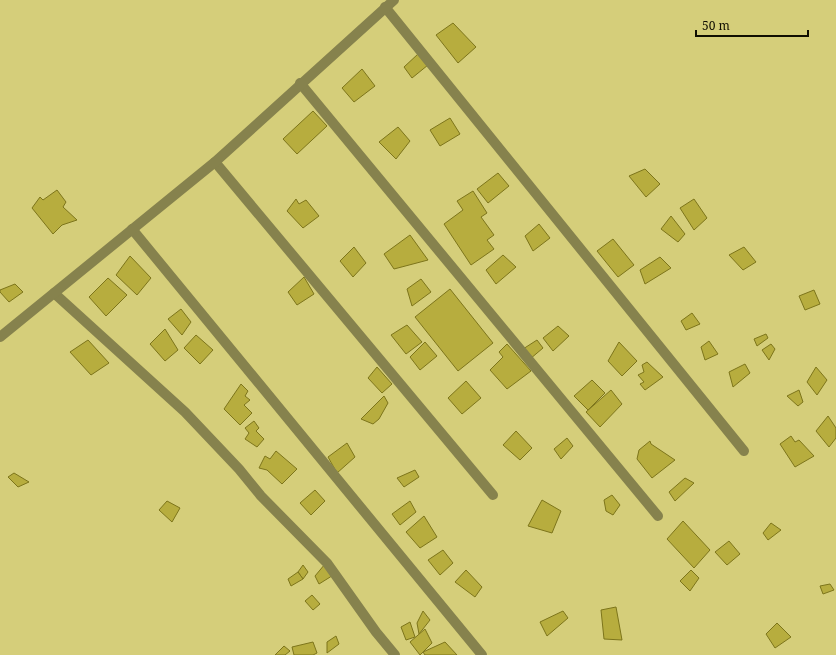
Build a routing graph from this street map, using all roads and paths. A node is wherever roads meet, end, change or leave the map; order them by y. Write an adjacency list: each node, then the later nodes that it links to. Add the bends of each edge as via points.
1 (394, 0): 2 (street)
2 (385, 7): 3 (street); 8 (street)
3 (300, 83): 4 (street); 10 (street)
4 (215, 162): 5 (street); 9 (street)
5 (132, 229): 6 (street); 12 (street)
6 (54, 293): 7 (street); 11 (street, via 185,412 239,469 261,496 327,564)
7 (0, 337)
8 (744, 451)
9 (493, 495)
10 (658, 516)
11 (394, 655)
12 (482, 655)

